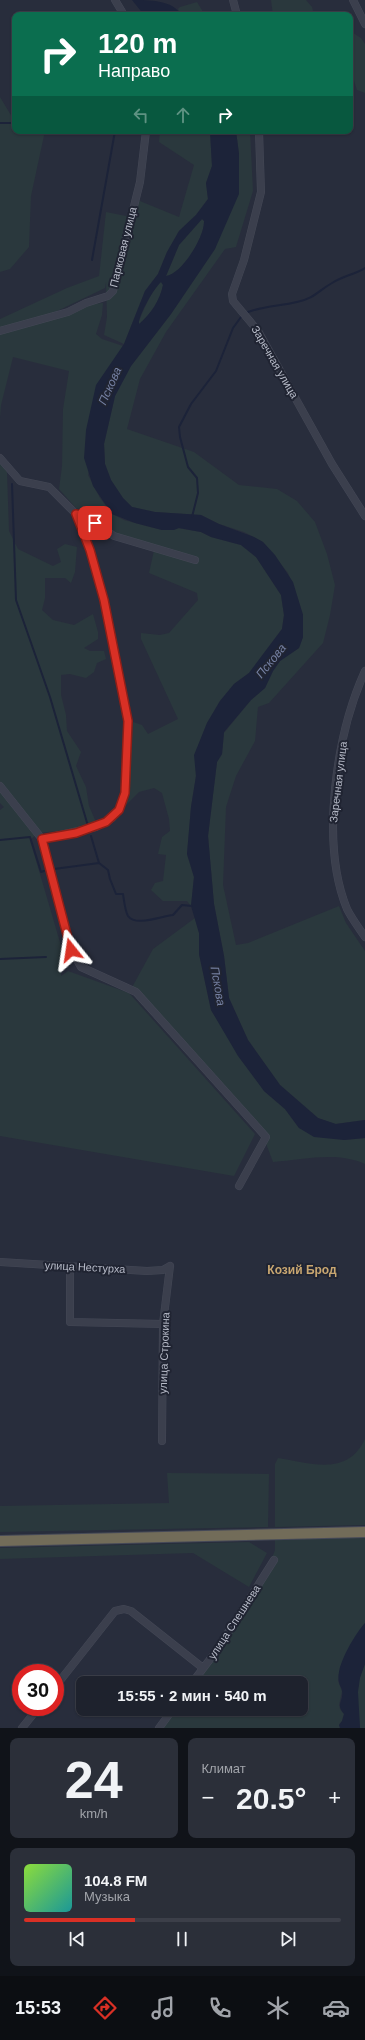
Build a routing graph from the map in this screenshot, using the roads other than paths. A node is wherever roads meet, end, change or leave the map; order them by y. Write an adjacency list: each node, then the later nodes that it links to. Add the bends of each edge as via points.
1 (115, 0): 4 (street)
2 (233, 0): 5 (street)
3 (353, 0): 6 (street)
4 (122, 12)
5 (236, 12)
6 (365, 24)
7 (146, 134): 9 (street, Парковая улица, via 140,182 113,291 108,296 68,312)
8 (259, 134): 12 (street, Заречная улица, via 261,192 232,301 258,331 332,464)
9 (0, 332)
10 (0, 458): 11 (street, via 20,480 49,487)
11 (76, 514): 13 (street, via 86,516 114,536); 16 (street, via 90,550 104,600 128,721 125,793 119,810 106,822 76,833)
12 (365, 516)
13 (195, 560)
14 (365, 671): 17 (street, Заречная улица, via 355,693 344,733 335,793 333,841 342,894 351,916)
15 (0, 786): 16 (street)
16 (42, 839): 18 (street, via 71,950 81,967 136,992 266,1137)
17 (365, 937)
18 (239, 1186)
19 (0, 1262): 21 (street, улица Нестурха)
20 (170, 1266): 21 (street, улица Нестурха, via 163,1270 147,1271); 22 (street, улица Строкина)
21 (70, 1267): 22 (street, via 70,1322)
22 (163, 1324): 23 (street, улица Строкина)
23 (162, 1441)
24 (365, 1532): 25 (highway)
25 (0, 1541)
26 (274, 1560): 27 (street, улица Спешнева)
27 (203, 1668): 28 (street, via 131,1611 124,1609 115,1611); 29 (street, улица Спешнева)
28 (64, 1676)
29 (197, 1676)
30 (32, 1716): 32 (street)
31 (168, 1716): 33 (street)
32 (22, 1728)
33 (159, 1728)

